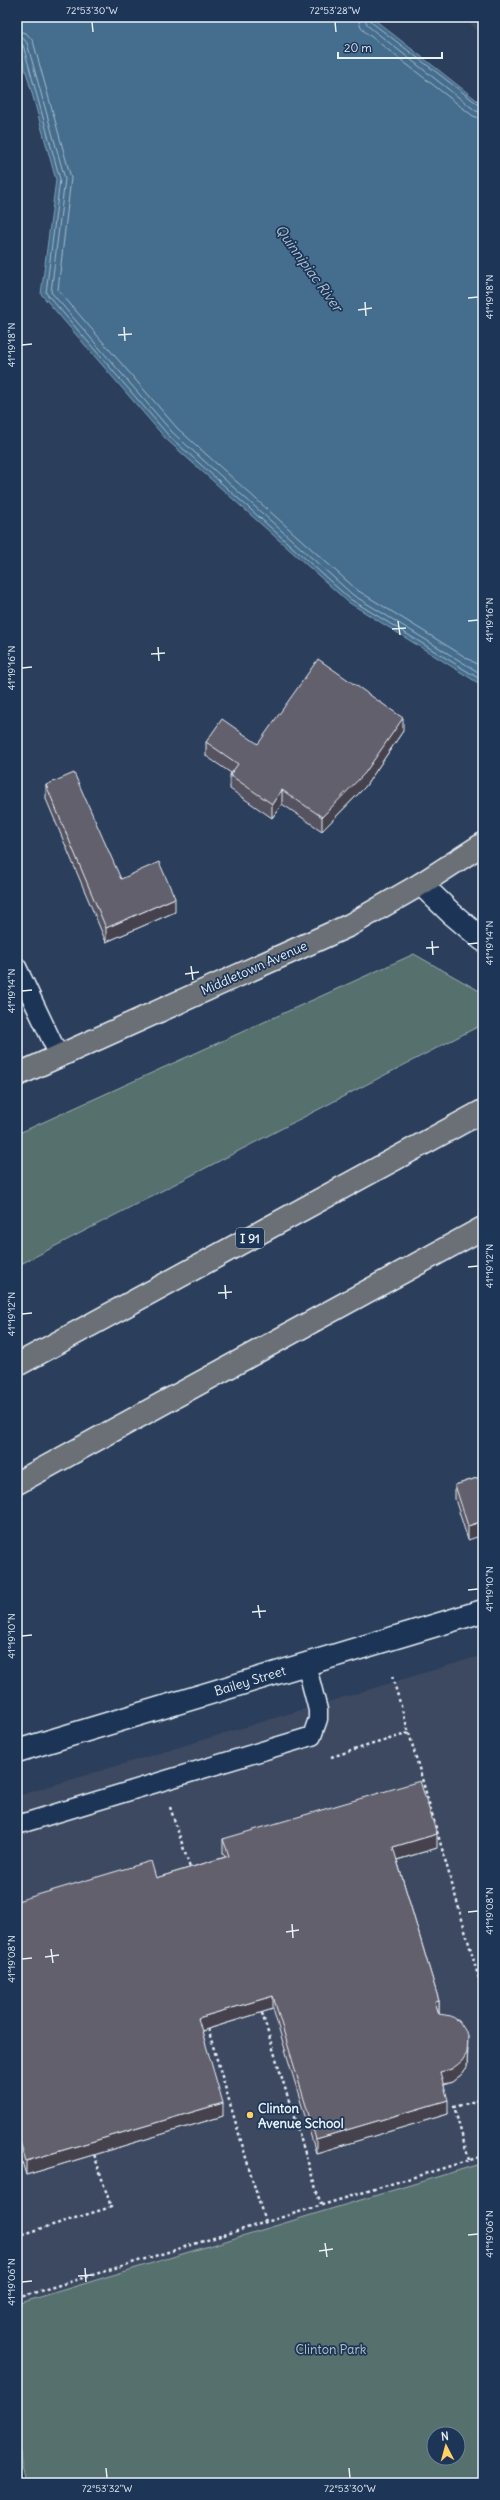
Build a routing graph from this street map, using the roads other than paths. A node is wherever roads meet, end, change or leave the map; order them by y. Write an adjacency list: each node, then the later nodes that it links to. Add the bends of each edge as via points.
1 (483, 844): 2 (main road, Middletown Avenue)
2 (422, 884): 3 (street, via 451,914); 5 (main road, Middletown Avenue, via 350,925)
3 (483, 940)
4 (17, 967): 5 (lane)
5 (58, 1056): 6 (main road, Middletown Avenue)
6 (17, 1075)
7 (483, 1111): 9 (main road, I 91)
8 (483, 1228): 10 (main road)
9 (17, 1365)
10 (17, 1482)
11 (483, 1611): 12 (street, Bailey Street)
12 (306, 1664): 13 (street, Bailey Street); 14 (lane, via 318,1710 318,1719 312,1736)
13 (17, 1751)
14 (17, 1825)

